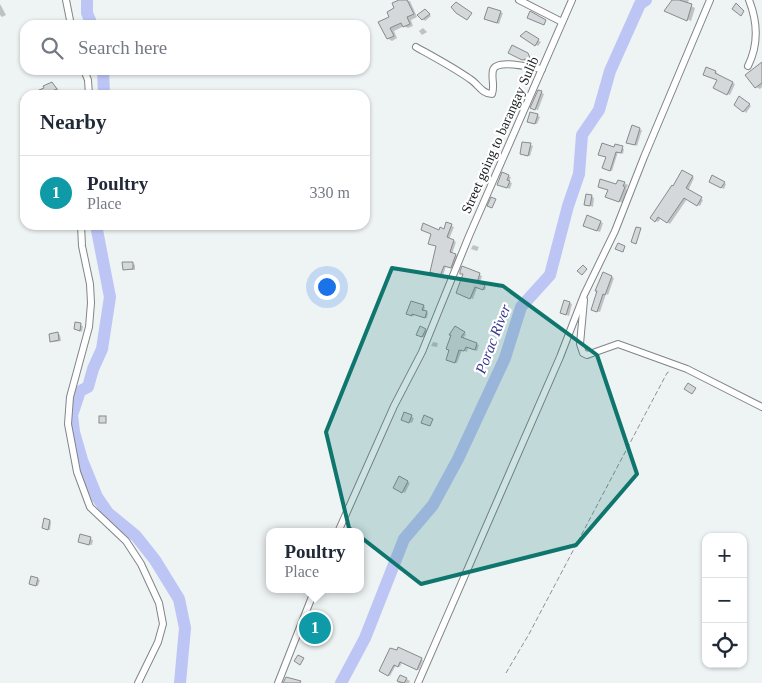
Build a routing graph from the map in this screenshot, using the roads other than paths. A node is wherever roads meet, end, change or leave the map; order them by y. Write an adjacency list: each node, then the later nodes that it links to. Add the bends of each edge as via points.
1 (66, 0): 6 (street)
2 (519, 0): 7 (street)
3 (572, 0): 7 (street, Street going to barangay Sulib)
4 (710, 0): 14 (street, via 615,230)
5 (749, 0): 9 (street, via 757,30 755,53)
6 (70, 20)
7 (562, 22): 10 (street, Street going to barangay Sulib)
8 (416, 47): 10 (street, via 490,94 494,89 493,72 497,65)
9 (748, 66)
10 (542, 69): 16 (street, Street going to barangay Sulib, via 422,352 394,406)
11 (86, 75): 12 (street)
12 (89, 90)
13 (81, 230): 18 (street, via 92,303 89,327 70,397 68,424 77,472 90,507 126,541 159,603 162,624 158,642)
14 (584, 294): 15 (street, via 582,353 586,355 618,344 679,366); 20 (street, via 560,357)
15 (762, 407)
16 (340, 528)
17 (313, 593): 19 (street)
18 (138, 683)
19 (278, 683)
20 (418, 683)

